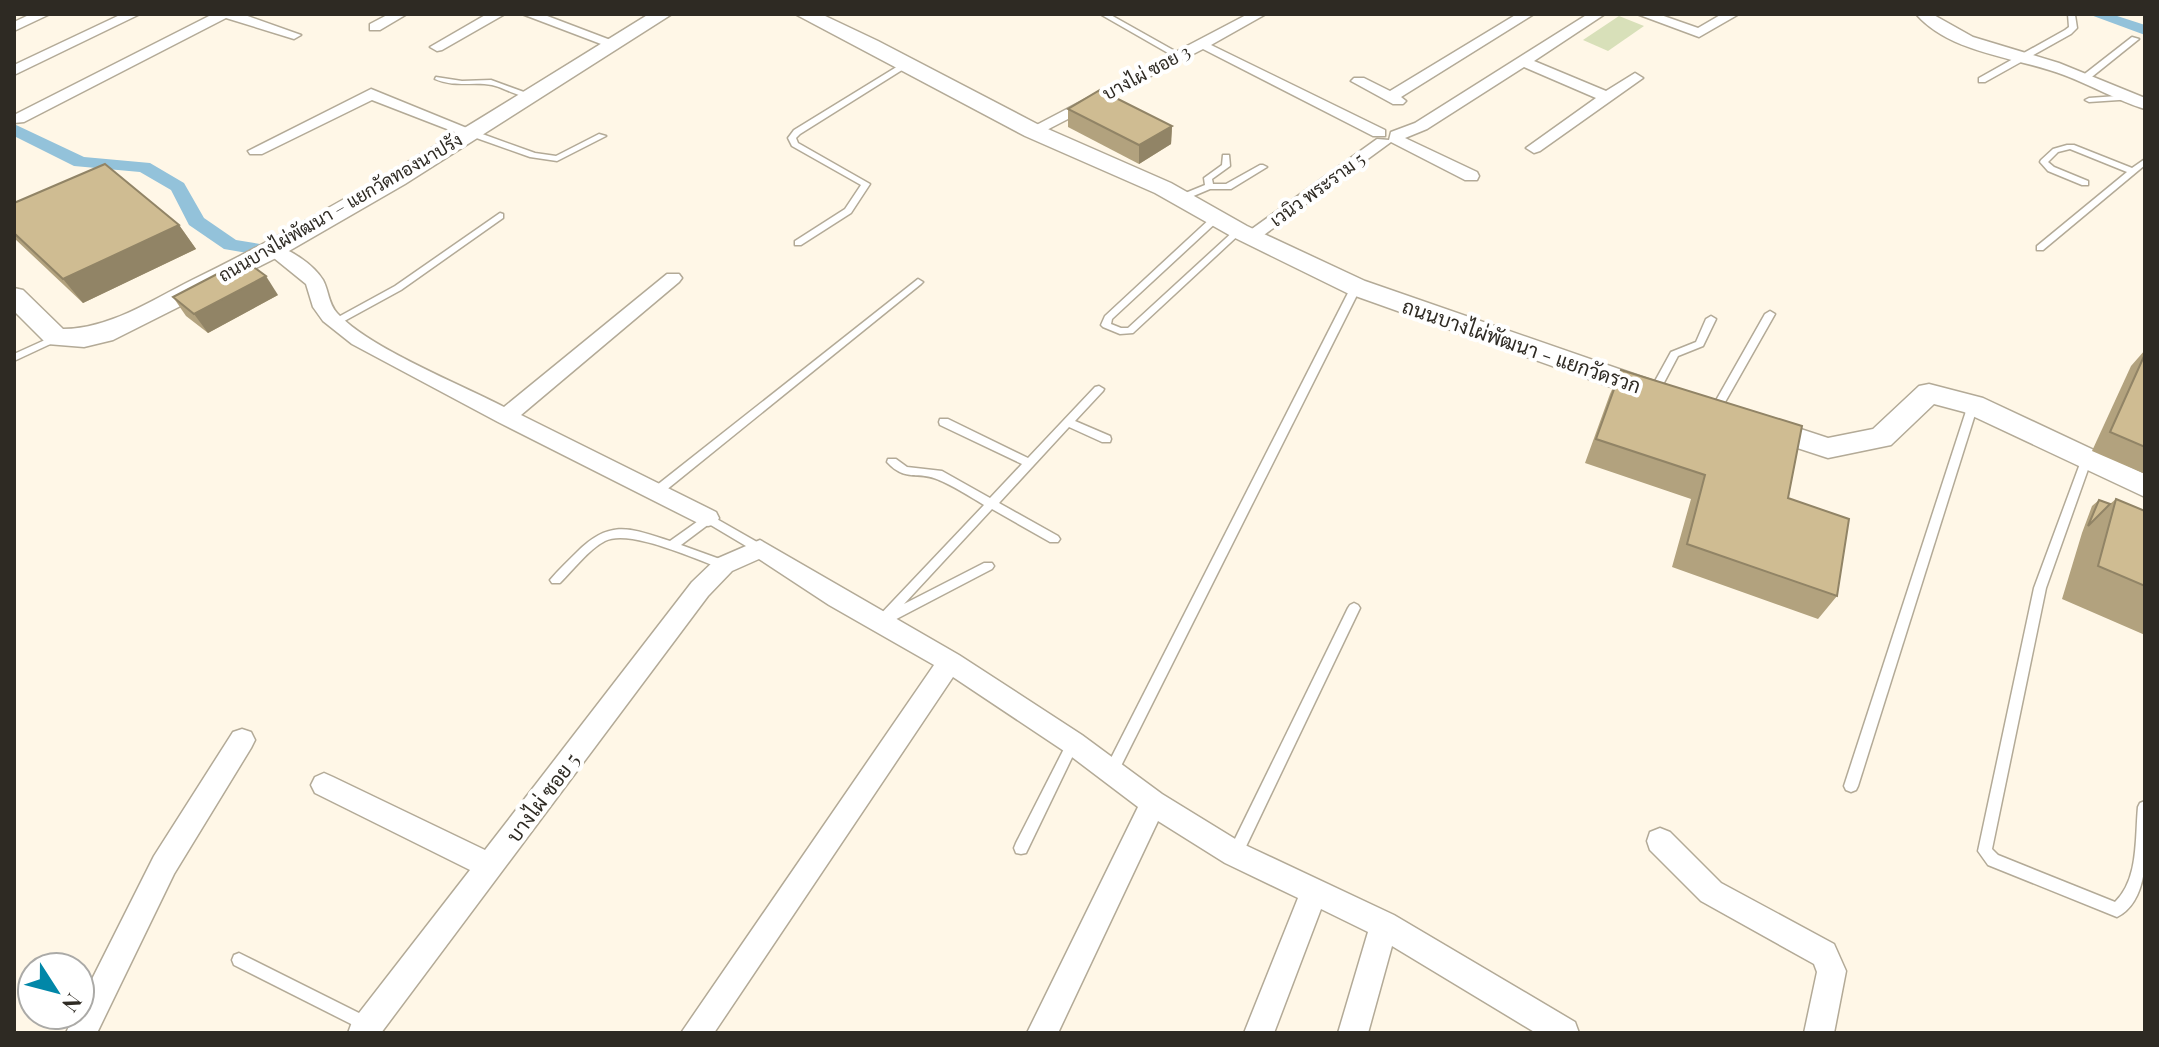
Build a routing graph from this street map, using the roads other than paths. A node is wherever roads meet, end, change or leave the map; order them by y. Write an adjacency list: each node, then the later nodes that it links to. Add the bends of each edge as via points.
1 (43, 14): 18 (street)
2 (133, 14): 29 (street)
3 (225, 14): 20 (street); 39 (street)
4 (400, 14): 19 (street)
5 (498, 14): 23 (street)
6 (529, 14): 17 (street)
7 (662, 14): 22 (street, ถนนบางไผ่พัฒนา – แยกวัดทองนาปรัง)
8 (805, 14): 28 (street)
9 (1104, 14): 25 (lane)
10 (1259, 14): 25 (street, บางไผ่ ซอย 3)
11 (1527, 14): 34 (street, via 1394,99)
12 (1598, 14): 27 (street, เวนิว พระราม 5)
13 (1644, 14): 14 (street, via 1699,33)
14 (1732, 14)
15 (1923, 14): 26 (street, via 1941,27)
16 (2071, 15): 26 (lane, via 2073,28)
17 (553, 17): 22 (street)
18 (14, 27)
19 (375, 27)
20 (294, 35)
21 (2135, 39): 31 (lane)
22 (614, 44): 35 (street, ถนนบางไผ่พัฒนา – แยกวัดทองนาปรัง)
23 (437, 47)
24 (1210, 49): 43 (street)
25 (1178, 55): 40 (street, บางไผ่ ซอย 3)
26 (2023, 59): 31 (street); 33 (lane)
27 (1524, 62): 36 (street); 43 (street, เวนิว พระราม 5, via 1421,126)
28 (906, 65): 40 (street); 56 (lane, via 792,138 866,184 848,211)
29 (14, 71)
30 (1635, 78): 36 (street)
31 (2085, 78): 38 (street)
32 (439, 79): 35 (lane, via 491,82)
33 (1982, 80)
34 (1359, 81)
35 (531, 96): 41 (street, ถนนบางไผ่พัฒนา – แยกวัดทองนาปรัง)
36 (1608, 98): 44 (street)
37 (2089, 100): 38 (lane)
38 (2138, 101)
39 (18, 119)
40 (1033, 131): 53 (street, ถนนบางไผ่พัฒนา - แยกวัดรวก)
41 (471, 133): 42 (lane, via 557,159); 45 (street, via 371,94); 58 (street, ถนนบางไผ่พัฒนา – แยกวัดทองนาปรัง)
42 (602, 136)
43 (1389, 137): 50 (street); 55 (street, เวนิว พระราม 5)
44 (1534, 148)
45 (256, 151)
46 (1226, 157): 52 (lane, via 1226,166 1208,178)
47 (2145, 161): 49 (lane)
48 (1263, 167): 52 (lane, via 1228,187)
49 (2132, 171): 51 (lane, via 2065,146 2044,162); 57 (lane)
50 (1471, 176)
51 (2085, 183)
52 (1209, 186): 53 (lane)
53 (1181, 198): 55 (street, ถนนบางไผ่พัฒนา - แยกวัดรวก)
54 (500, 216): 65 (lane, via 398,288)
55 (1235, 228): 55 (lane, via 1130,331 1106,325 1108,318); 61 (street, ถนนบางไผ่พัฒนา - แยกวัดรวก)
56 (798, 243)
57 (2040, 248)
58 (273, 250): 65 (street, via 315,282 316,298); 66 (street, ถนนบางไผ่พัฒนา – แยกวัดทองนาปรัง, via 104,334)
59 (673, 278): 71 (street)
60 (918, 282): 79 (lane)
61 (1356, 287): 69 (street, ถนนบางไผ่พัฒนา - แยกวัดรวก); 93 (lane)
62 (14, 296): 66 (street)
63 (1770, 314): 69 (lane)
64 (1711, 319): 69 (lane, via 1700,344 1674,354)
65 (334, 323): 71 (street)
66 (56, 338): 67 (lane)
67 (14, 358)
68 (1099, 389): 73 (lane)
69 (1684, 402): 70 (street, ถนนบางไผ่พัฒนา - แยกวัดรวก, via 1828,448 1881,438 1929,393)
70 (1973, 405): 75 (street, ถนนบางไผ่พัฒนา - แยกวัดรวก); 95 (lane)
71 (505, 417): 79 (street)
72 (944, 422): 77 (lane)
73 (1068, 422): 74 (lane); 77 (lane)
74 (1106, 439)
75 (2086, 461): 78 (street, ถนนบางไผ่พัฒนา - แยกวัดรวก); 97 (lane, via 2040,588 1985,851 1993,860 2117,910 2128,903 2135,885)
76 (892, 462): 80 (lane, via 905,471 938,474)
77 (1029, 463): 80 (lane)
78 (2145, 486)
79 (656, 492): 81 (street)
80 (990, 505): 82 (lane); 89 (lane)
81 (708, 518): 83 (lane); 84 (lane)
82 (1054, 539)
83 (672, 546): 85 (lane); 87 (lane, via 625,531 603,534)
84 (760, 549): 85 (street); 89 (street)
85 (724, 565): 101 (street, บางไผ่ ซอย 5, via 700,589)
86 (988, 566): 89 (lane)
87 (556, 580)
88 (1354, 608): 100 (lane)
89 (879, 623): 90 (street)
90 (950, 662): 92 (street); 107 (street)
91 (242, 740): 106 (street, via 164,865)
92 (1073, 743): 93 (street); 99 (lane)
93 (1112, 770): 96 (street)
94 (324, 785): 101 (street)
95 (1851, 786)
96 (1153, 803): 100 (street); 108 (street)
97 (2145, 807)
98 (1660, 841): 112 (street, via 1711,892 1824,954 1832,971)
99 (1021, 848)
100 (1235, 854): 102 (street)
101 (490, 866): 105 (street, บางไผ่ ซอย 5)
102 (1314, 892): 103 (street); 109 (street)
103 (1384, 925): 110 (street); 111 (street)
104 (239, 960): 105 (lane)
105 (365, 1029)
106 (81, 1033)
107 (696, 1033)
108 (1042, 1033)
109 (1259, 1033)
110 (1353, 1033)
111 (1564, 1033)
112 (1819, 1033)

